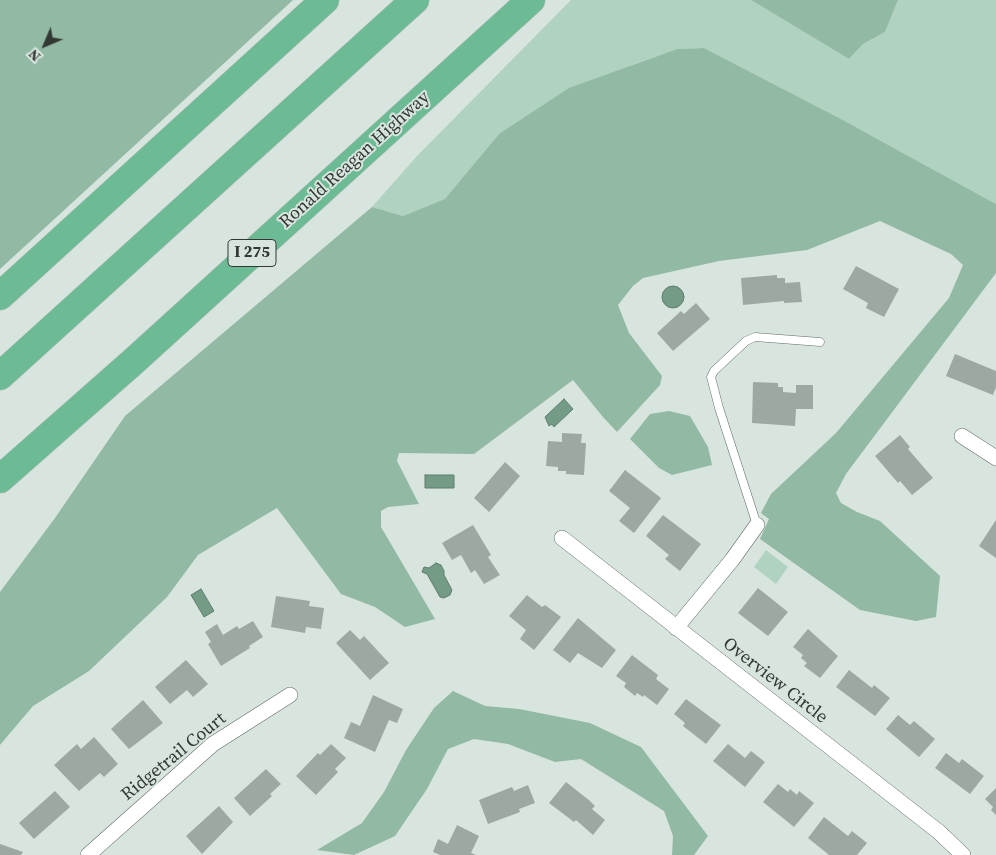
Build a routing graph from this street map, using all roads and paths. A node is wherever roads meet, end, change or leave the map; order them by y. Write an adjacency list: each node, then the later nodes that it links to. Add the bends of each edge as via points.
1 (325, 0): 4 (highway)
2 (414, 0): 6 (highway)
3 (531, 0): 9 (highway, Ronald Reagan Highway / I 275)
4 (0, 296)
5 (820, 342): 12 (lane, via 755,337 746,341 711,377)
6 (0, 376)
7 (962, 436): 8 (street)
8 (996, 458)
9 (22, 461): 10 (highway, Ronald Reagan Highway / I 275); 11 (highway)
10 (0, 479)
11 (0, 487)
12 (757, 524): 14 (street)
13 (562, 538): 14 (street, Overview Circle)
14 (676, 628): 17 (street, Overview Circle, via 939,832)
15 (290, 695): 16 (street, Ridgetrail Court, via 213,744)
16 (88, 855)
17 (963, 855)

